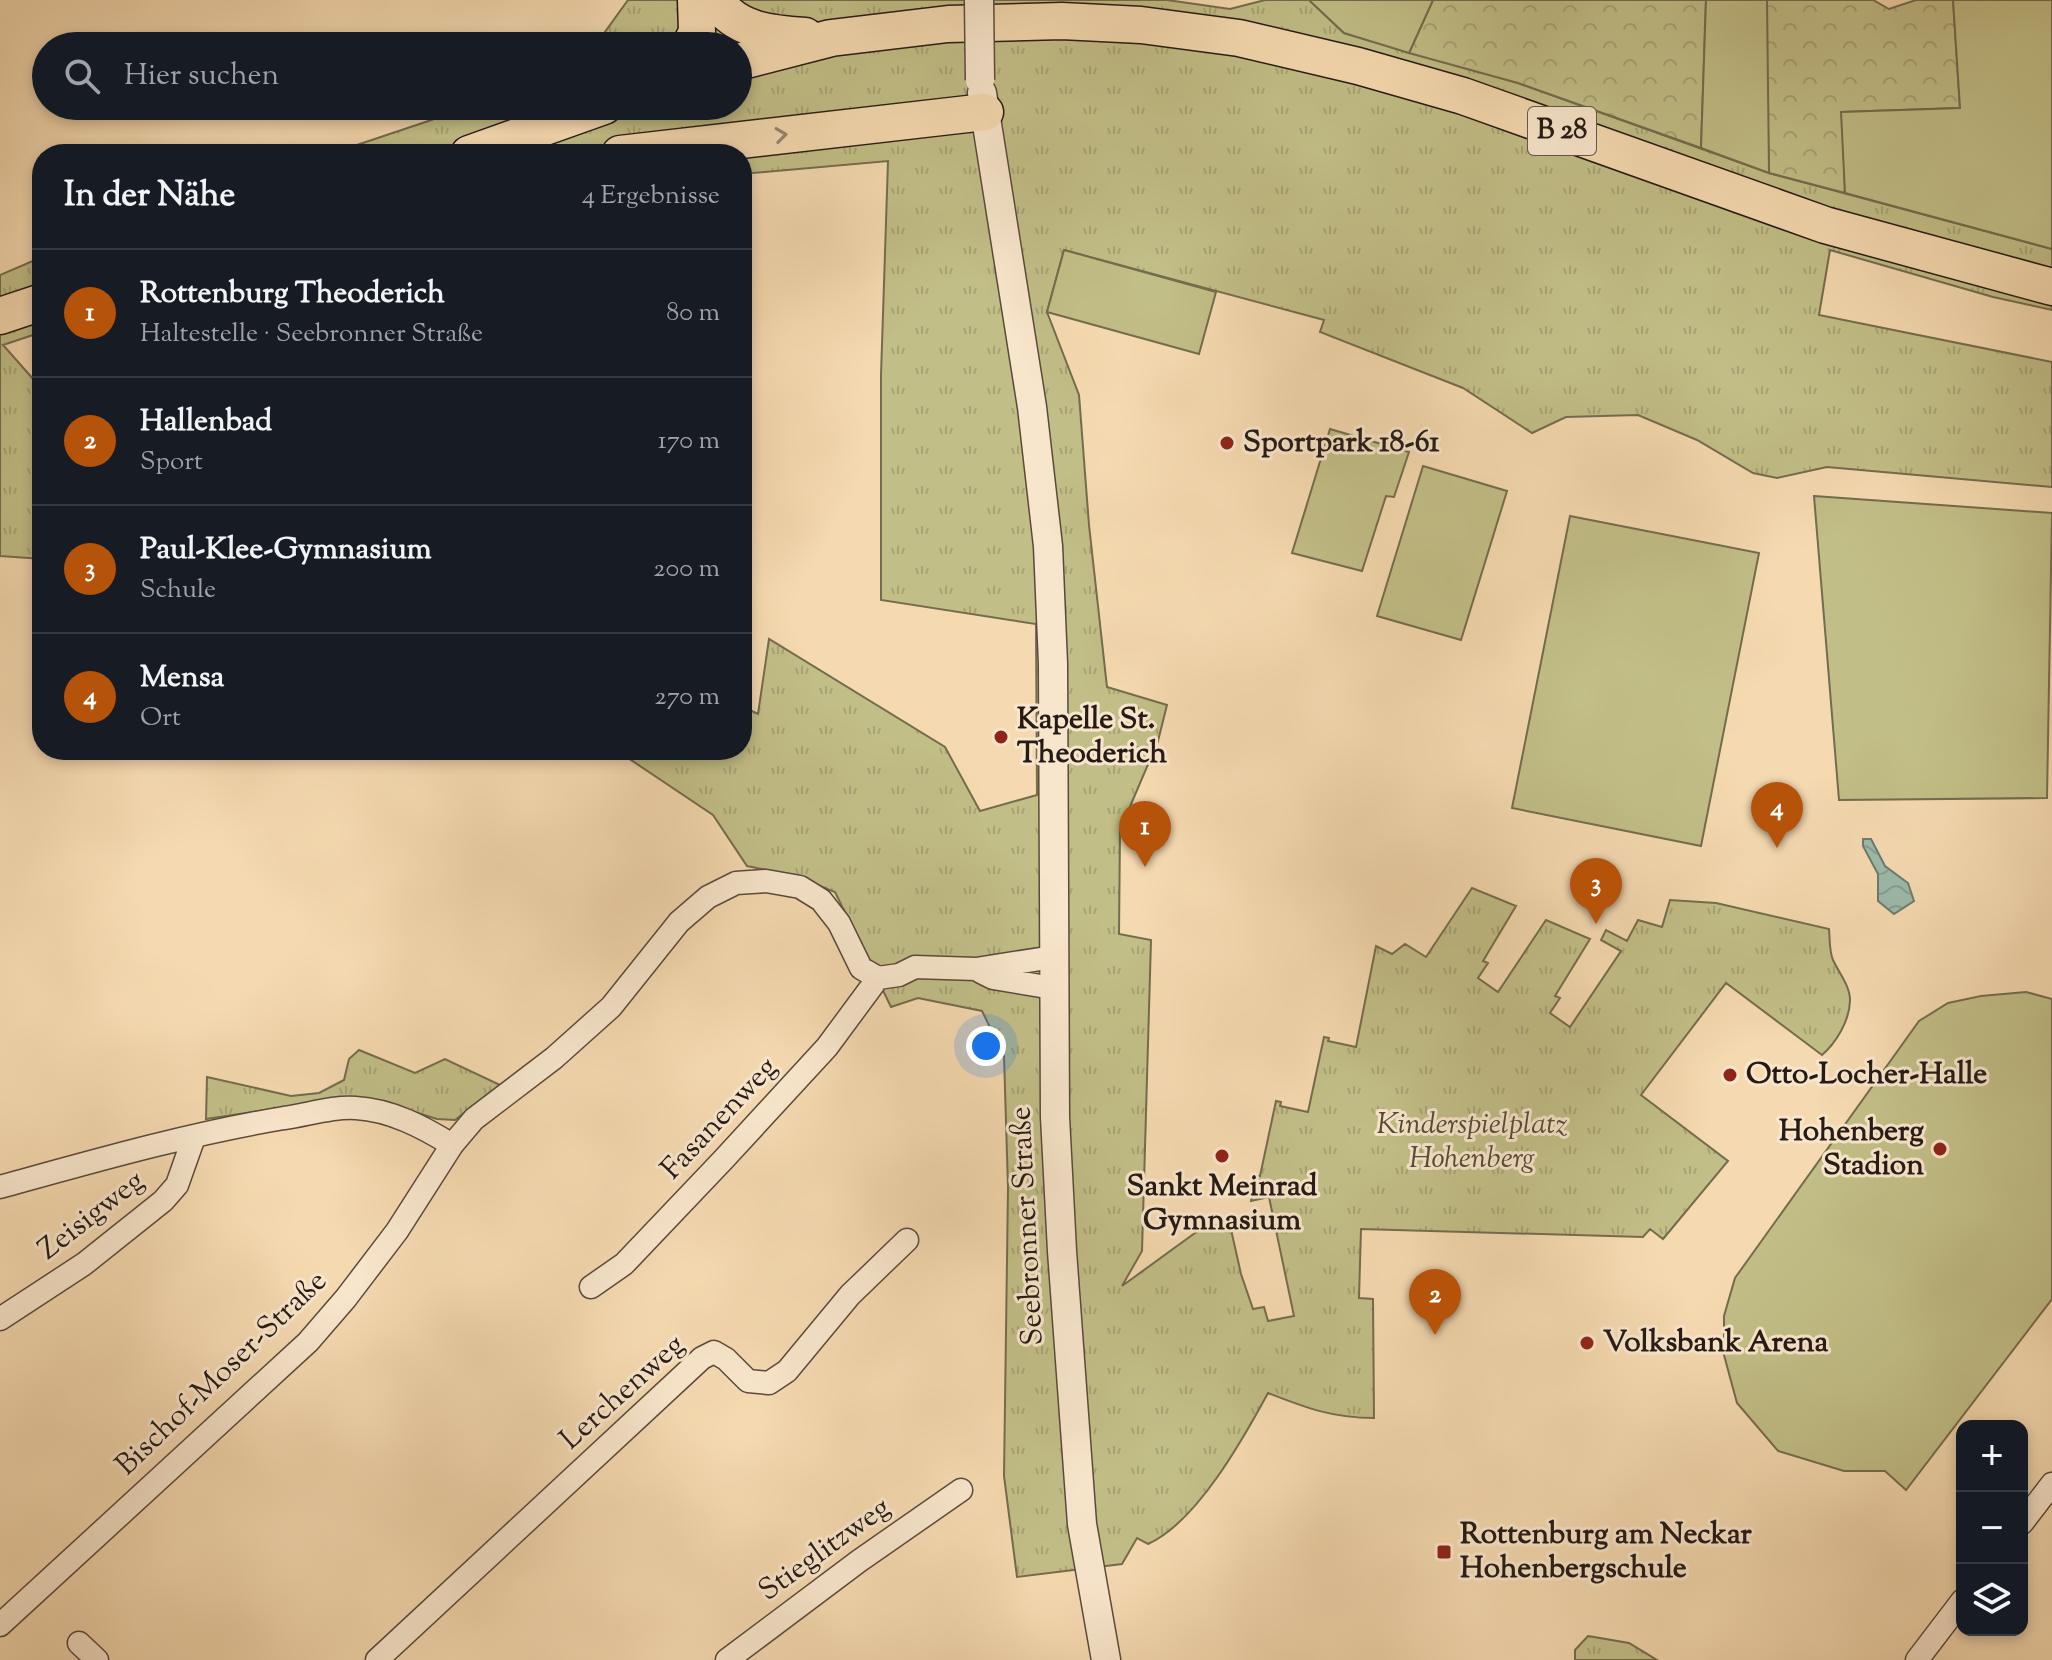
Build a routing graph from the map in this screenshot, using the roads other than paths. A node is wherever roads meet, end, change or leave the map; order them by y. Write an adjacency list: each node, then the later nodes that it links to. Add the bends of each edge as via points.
1 (716, 0): 3 (main road, via 738,21 766,34)
2 (979, 0): 5 (street, Seebronner Straße, bridge)
3 (831, 38): 4 (main road, B 28); 9 (main road, B 28, via 948,24 1062,21 1239,38 1463,96 1825,225)
4 (752, 58)
5 (983, 96): 8 (main road, one-way to 5); 12 (street, Seebronner Straße, via 1032,407 1048,546)
6 (565, 120): 7 (main road)
7 (497, 144)
8 (683, 144)
9 (2052, 287)
10 (32, 305): 11 (main road)
11 (0, 316)
12 (1053, 957): 13 (street); 15 (street, Seebronner Straße)
13 (976, 969): 14 (street, via 915,967); 15 (street, via 993,978)
14 (878, 978): 17 (street, Bischof-Moser-Straße, via 861,968 821,900 800,887 736,883 708,897 679,922 611,1007 474,1119); 20 (street, Fasanenweg, via 827,1047 734,1149 624,1264)
15 (1053, 988): 31 (street, Seebronner Straße, via 1062,1251 1082,1524)
16 (194, 1137): 17 (street, via 354,1107 386,1112); 18 (street); 21 (street, Zeisigweg, via 177,1185 163,1201 84,1264)
17 (452, 1145): 26 (street, Bischof-Moser-Straße, via 397,1231 308,1342)
18 (0, 1187)
19 (907, 1240): 29 (street, Lerchenweg, via 850,1295 787,1371 769,1383 748,1381 714,1352 702,1358)
20 (591, 1287)
21 (0, 1319)
22 (2051, 1488): 24 (street)
23 (961, 1490): 30 (street, Stieglitzweg)
24 (2028, 1516)
25 (1956, 1609): 32 (street)
26 (0, 1625)
27 (79, 1643): 28 (street)
28 (97, 1660)
29 (377, 1660)
30 (727, 1660)
31 (1106, 1660)
32 (1917, 1660)

